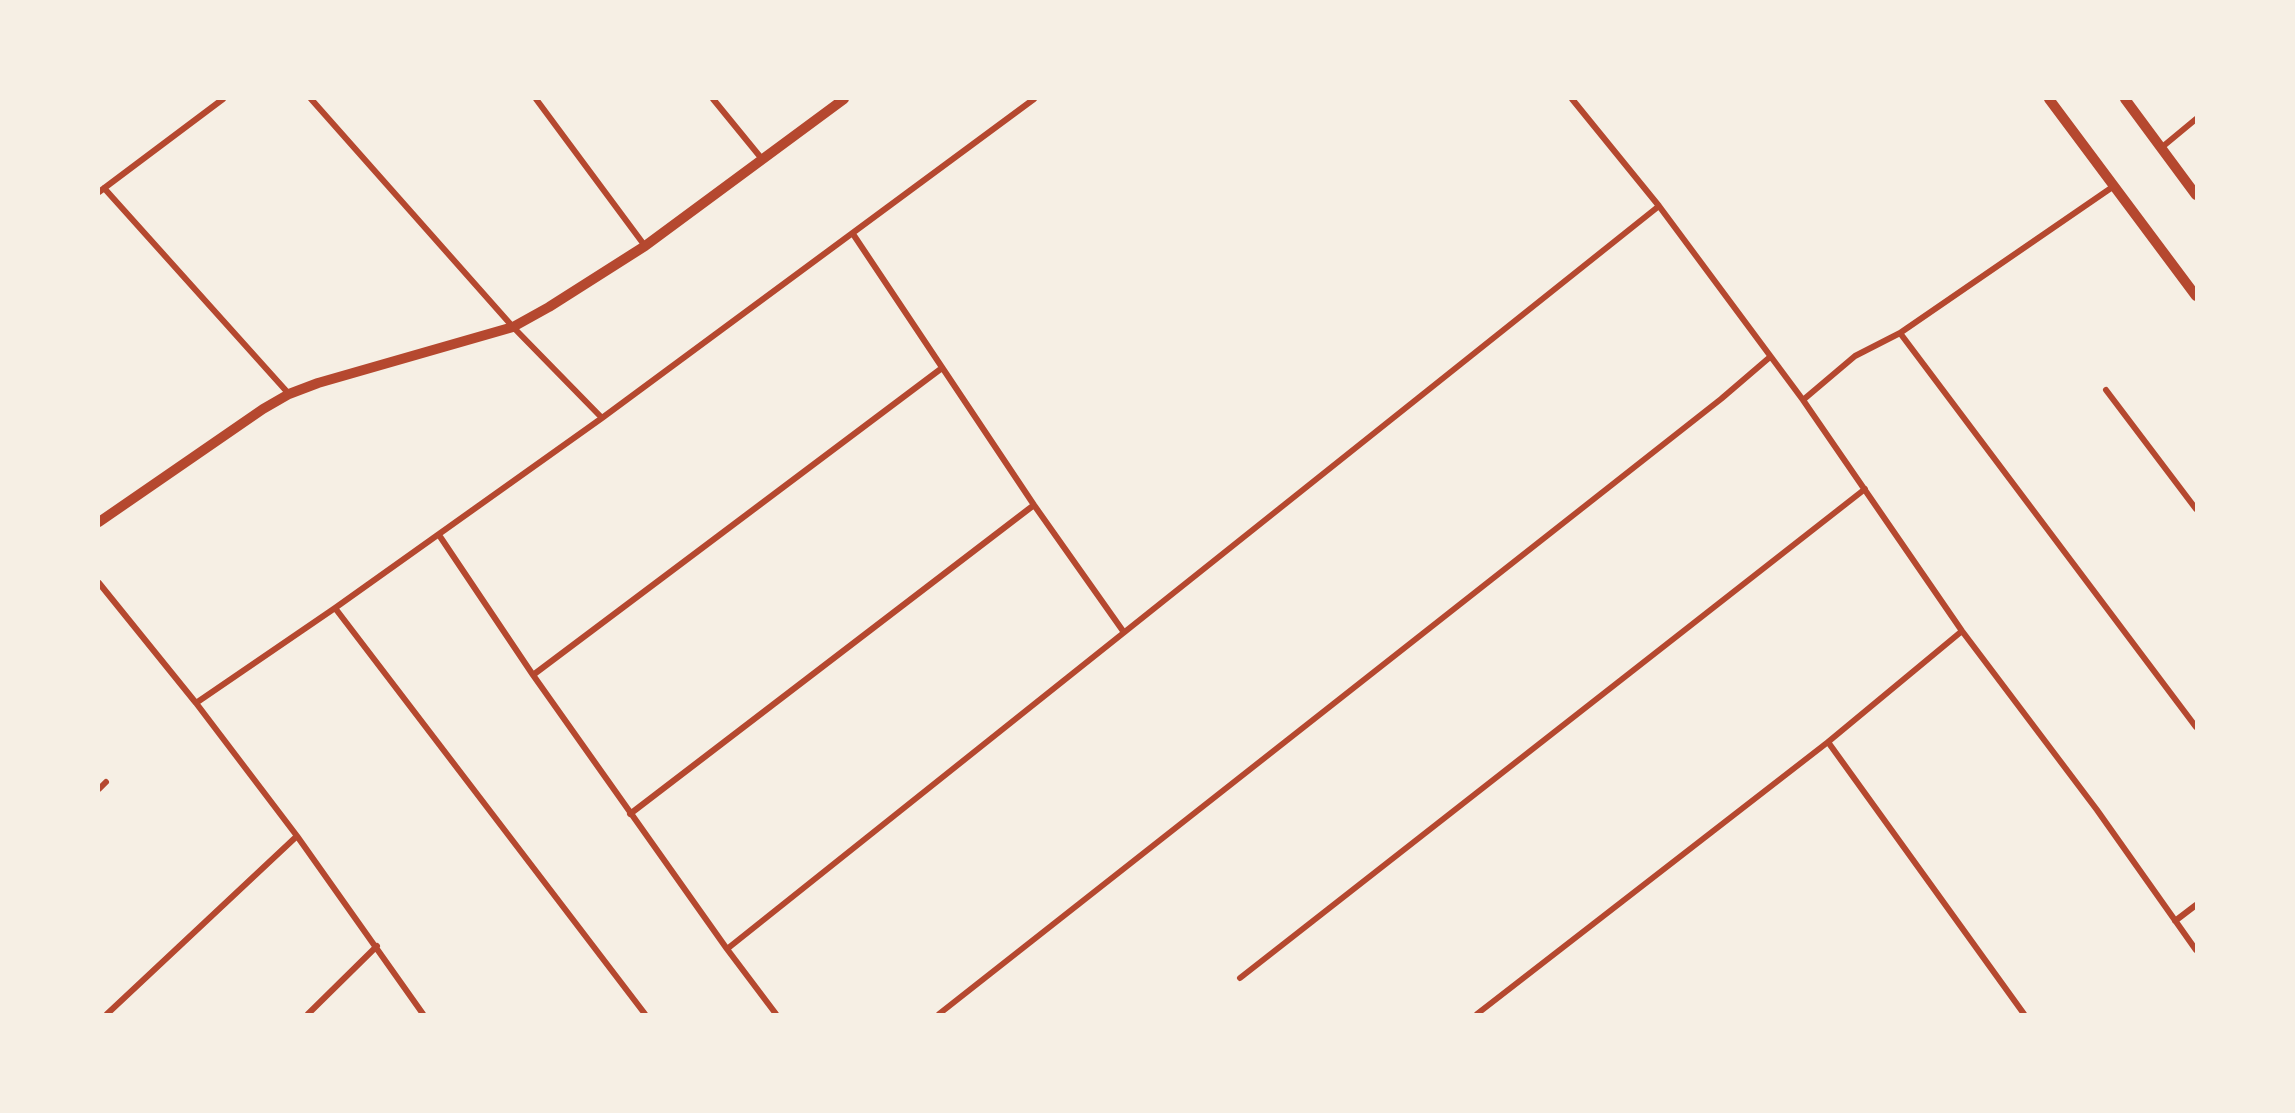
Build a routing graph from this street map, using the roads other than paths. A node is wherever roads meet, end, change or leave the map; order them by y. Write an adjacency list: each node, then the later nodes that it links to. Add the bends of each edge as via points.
1 (223, 99): 14 (street)
2 (311, 99): 20 (street)
3 (536, 99): 18 (street)
4 (713, 99): 12 (street)
5 (844, 99): 12 (street)
6 (1034, 99): 17 (street)
7 (1572, 99): 16 (street)
8 (2049, 99): 13 (street)
9 (2125, 99): 11 (street)
10 (2196, 119): 11 (street)
11 (2161, 148): 15 (street)
12 (762, 159): 18 (street)
13 (2114, 186): 19 (street); 21 (street)
14 (101, 190): 25 (street)
15 (2196, 195)
16 (1659, 206): 22 (street); 35 (street)
17 (853, 234): 23 (street); 27 (street)
18 (645, 246): 20 (street)
19 (2196, 296)
20 (513, 327): 25 (street); 27 (street)
21 (1900, 333): 26 (street, via 1855,356); 39 (street)
22 (1770, 357): 26 (street); 56 (street)
23 (942, 368): 29 (street); 37 (street)
24 (2106, 390): 30 (street)
25 (289, 394): 31 (street)
26 (1803, 400): 28 (street)
27 (602, 418): 32 (street)
28 (1865, 489): 36 (street); 50 (street)
29 (1034, 505): 35 (street); 43 (street)
30 (2196, 509)
31 (99, 522)
32 (439, 535): 34 (street); 37 (street)
33 (99, 583): 38 (street)
34 (335, 608): 38 (street); 54 (street)
35 (1123, 631): 48 (street)
36 (1962, 631): 40 (street); 46 (street)
37 (532, 675): 43 (street)
38 (196, 703): 44 (street)
39 (2196, 727)
40 (1828, 742): 57 (street); 58 (street)
41 (106, 782): 42 (street)
42 (99, 789)
43 (630, 814): 48 (street)
44 (297, 836): 47 (street); 51 (street)
45 (2196, 905): 46 (street)
46 (2175, 921): 49 (street)
47 (377, 946): 52 (street); 53 (street)
48 (727, 949): 55 (street)
49 (2196, 950)
50 (1240, 978)
51 (107, 1014)
52 (308, 1014)
53 (423, 1014)
54 (645, 1014)
55 (776, 1014)
56 (939, 1014)
57 (1477, 1014)
58 (2024, 1014)

